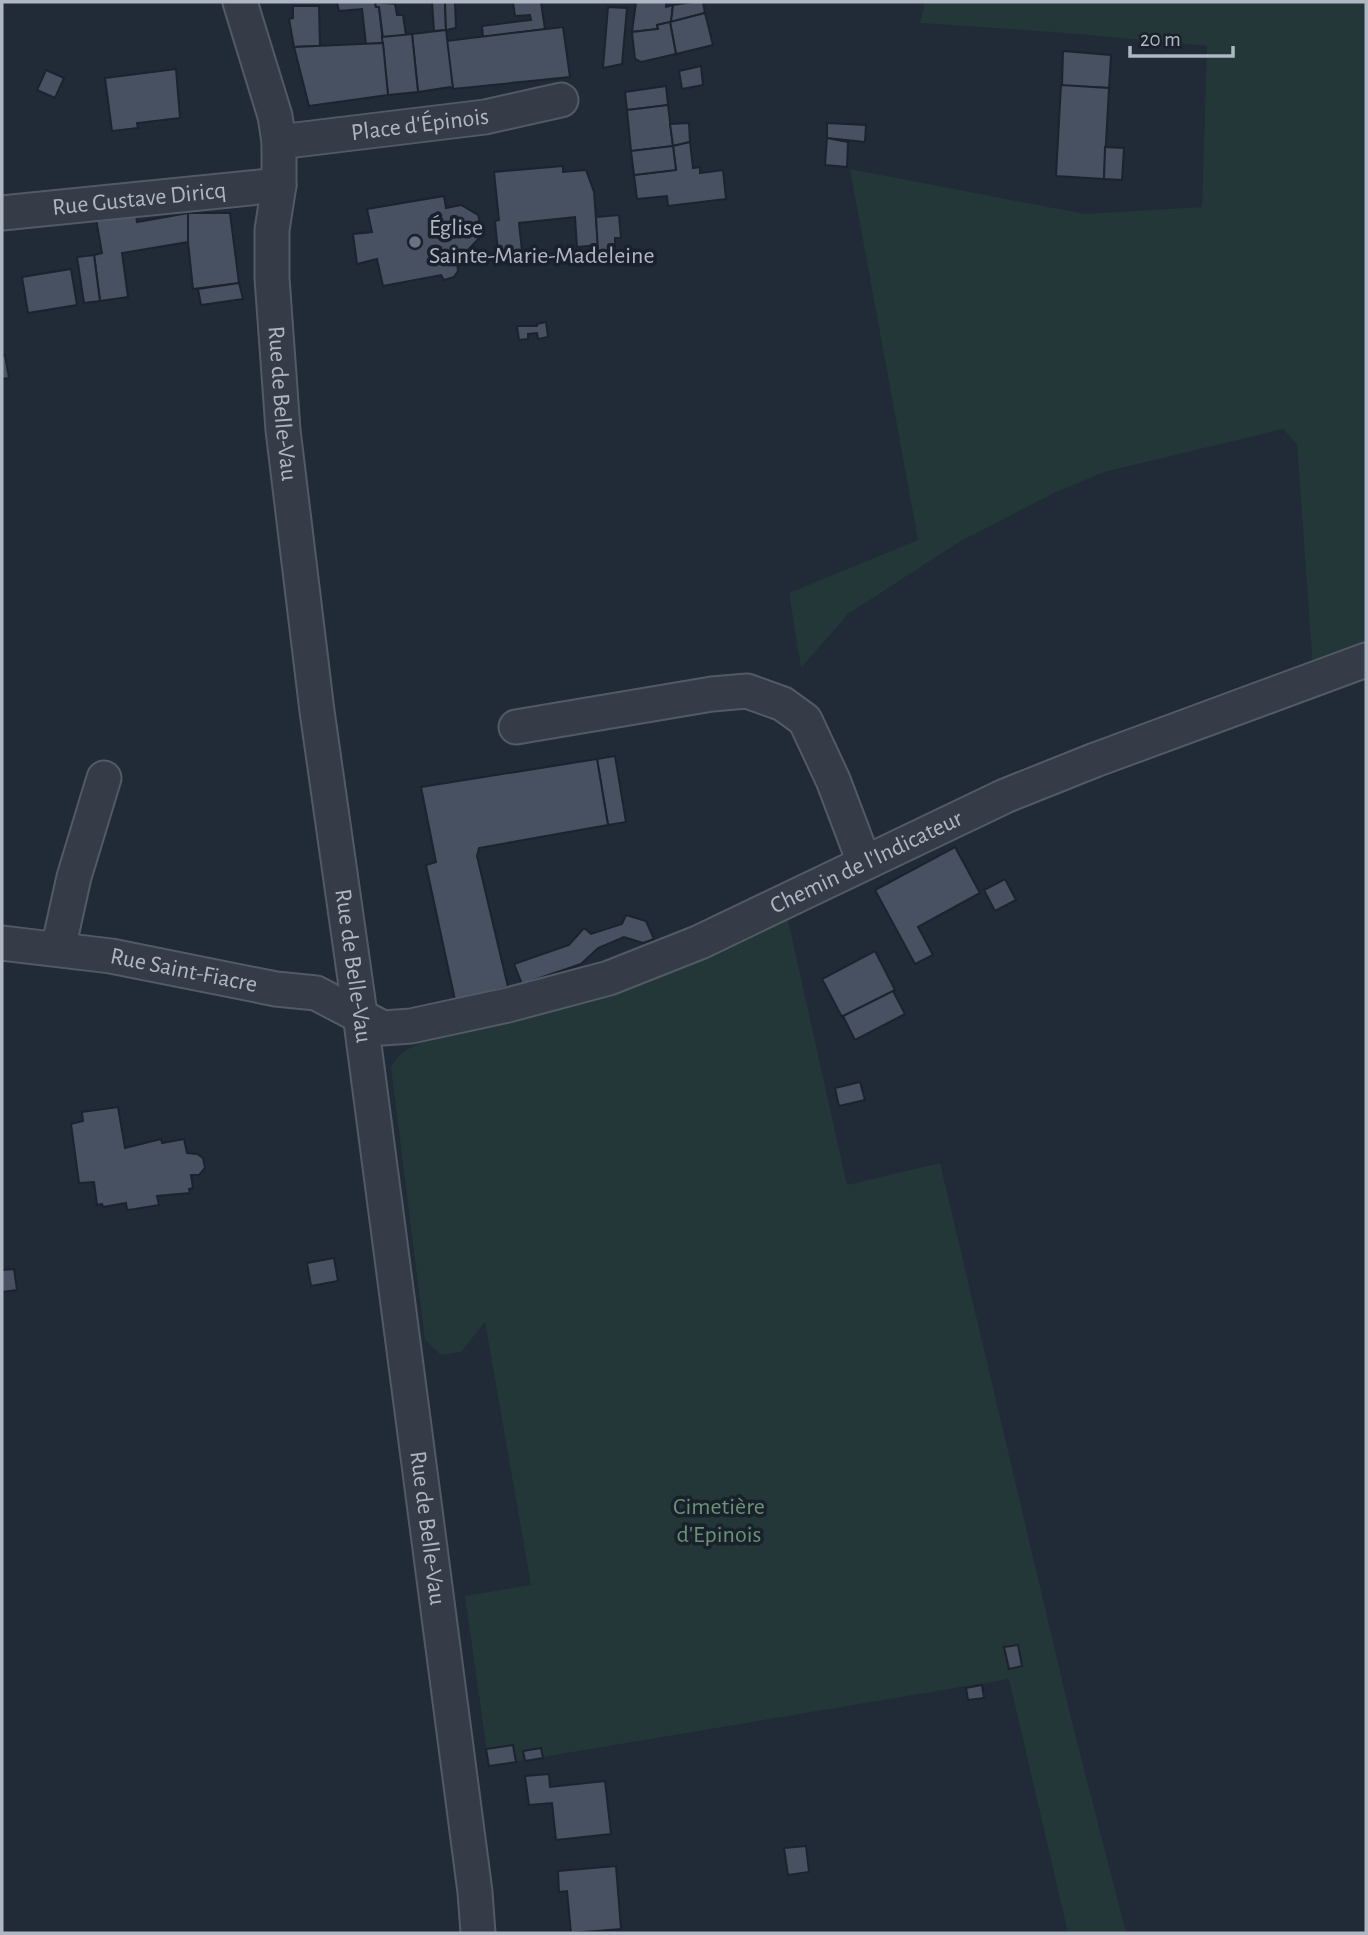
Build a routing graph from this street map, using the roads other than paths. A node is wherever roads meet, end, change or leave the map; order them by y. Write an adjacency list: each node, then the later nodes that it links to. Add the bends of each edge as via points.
1 (240, 2): 3 (street, Rue de Belle-Vau)
2 (561, 100): 3 (street, Place d'Épinois, via 485,117)
3 (279, 142): 4 (street, Rue de Belle-Vau)
4 (278, 185): 5 (street, Rue Gustave Diricq); 12 (street, Rue de Belle-Vau, via 272,278 283,430)
5 (2, 213)
6 (1366, 660): 9 (street, Chemin de l'Indicateur, via 1005,796)
7 (516, 727): 9 (street, via 712,694 747,691 783,704 805,720)
8 (104, 778): 11 (street)
9 (864, 862): 12 (street, Chemin de l'Indicateur, via 699,942 609,978 411,1026 383,1028)
10 (2, 943): 11 (street, Rue Saint-Fiacre)
11 (58, 949): 12 (street, Rue Saint-Fiacre, via 316,993)
12 (360, 1014): 13 (street, Rue de Belle-Vau)
13 (478, 1933)

